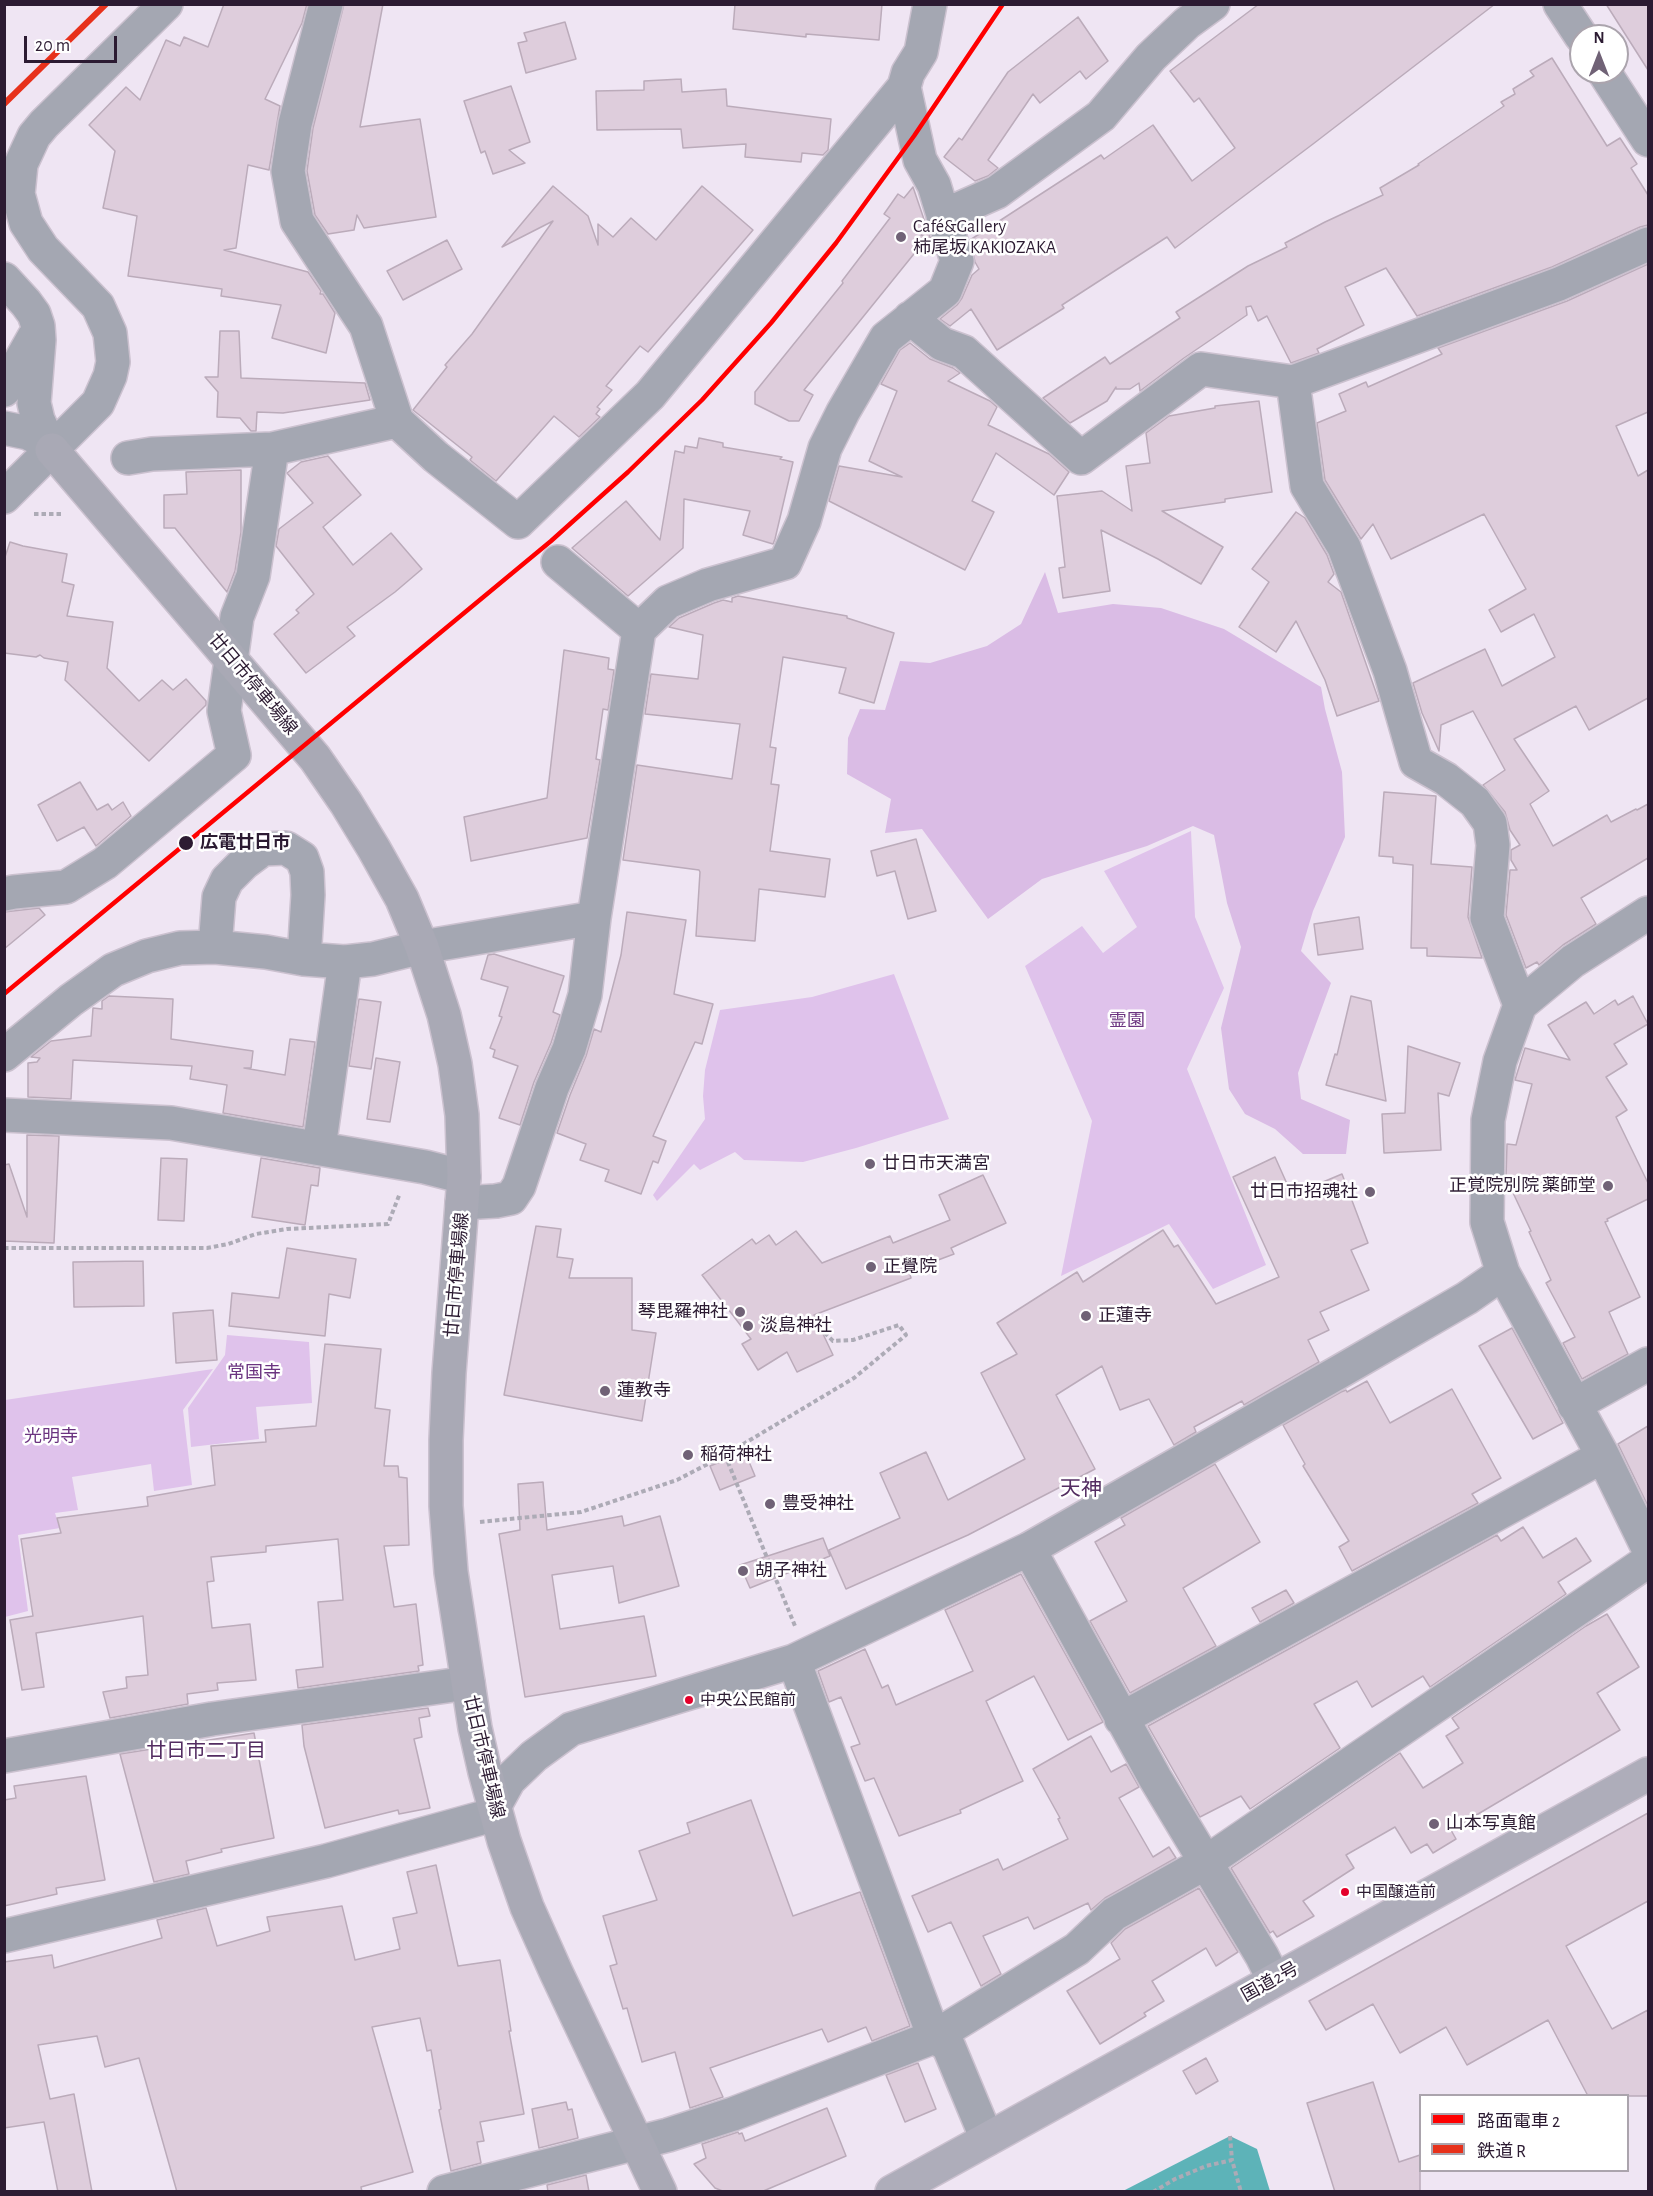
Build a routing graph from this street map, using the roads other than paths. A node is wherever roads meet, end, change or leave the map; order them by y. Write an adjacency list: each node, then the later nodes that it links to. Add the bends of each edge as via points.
1 (166, 4): 20 (street, via 44,124 21,164 18,194 26,223 43,249 98,306 106,319 113,347 110,376 98,403)
2 (326, 4): 17 (street, via 295,124 288,171 297,221 366,326)
3 (930, 4): 8 (street, via 921,52)
4 (1213, 4): 10 (street, via 1151,57 1101,116 998,192)
5 (1560, 4): 6 (street)
6 (1573, 24)
7 (1612, 84): 9 (street)
8 (904, 87): 10 (street, via 920,160 932,180); 17 (street, via 650,395 518,522)
9 (1648, 140)
10 (943, 216): 14 (street, via 957,261 945,291)
11 (1648, 244): 15 (street, via 1559,284)
12 (4, 279): 13 (street)
13 (15, 298): 16 (street, via 34,316 36,331); 20 (street, via 34,314 38,326 34,403)
14 (910, 318): 15 (street, via 942,344 964,352 1081,458 1201,369); 24 (street, via 886,338 843,412 825,448 804,521 785,563 708,585 668,602)
15 (1293, 382): 33 (street, via 1307,486 1348,557 1390,671 1416,762 1475,802 1490,823 1493,845 1487,918)
16 (4, 390)
17 (397, 421): 19 (street)
18 (4, 428): 20 (street, via 28,433)
19 (272, 449): 21 (street); 25 (street, via 253,576 237,617)
20 (52, 450): 22 (street); 25 (main road, 廿日市停車場線)
21 (128, 458)
22 (4, 498)
23 (558, 562): 24 (street)
24 (639, 630): 28 (street)
25 (231, 658): 26 (street, via 224,711 234,755 105,863 66,887); 30 (main road, 廿日市停車場線, via 315,758 346,803 402,899)
26 (4, 894)
27 (1648, 913): 33 (street, via 1573,961)
28 (594, 918): 30 (street); 37 (street, via 585,995 519,1186 511,1198 496,1201)
29 (215, 947): 31 (street); 31 (street, via 219,897 227,880 263,849 286,848 302,858 307,872); 34 (street, via 180,948 113,970)
30 (422, 947): 32 (street); 37 (main road, 廿日市停車場線, via 455,1064 462,1115)
31 (304, 959): 32 (street)
32 (345, 962): 36 (street)
33 (1520, 1005): 38 (street, via 1500,1061 1488,1120 1487,1222)
34 (4, 1054)
35 (4, 1115): 36 (street, via 171,1123)
36 (319, 1148): 37 (street, via 411,1166)
37 (463, 1190): 46 (main road, 廿日市停車場線, via 449,1373 446,1506 451,1572)
38 (1503, 1273): 40 (street); 43 (street, via 1437,1315)
39 (1648, 1364): 40 (street)
40 (1574, 1406): 41 (street)
41 (1603, 1456): 42 (street); 47 (street)
42 (1648, 1548)
43 (1029, 1549): 45 (street); 47 (street)
44 (1648, 1562): 51 (street)
45 (800, 1658): 50 (street, via 571,1729 534,1755 509,1780); 54 (street)
46 (468, 1683): 48 (street, via 212,1719); 50 (main road, 廿日市停車場線)
47 (1121, 1719): 51 (street)
48 (4, 1756)
49 (1648, 1774): 53 (highway, 国道2号)
50 (495, 1810): 52 (street, via 326,1861); 56 (main road, 廿日市停車場線, via 527,1907)
51 (1205, 1863): 53 (street); 54 (street, via 1114,1914 1077,1949)
52 (4, 1936)
53 (1274, 1980): 55 (highway, 国道2号)
54 (934, 2037): 55 (street, via 948,2045); 56 (street, via 733,2114)
55 (987, 2139): 59 (highway, 国道2号)
56 (637, 2143): 57 (street); 58 (main road, 廿日市停車場線)
57 (444, 2192)
58 (660, 2192)
59 (892, 2192)

